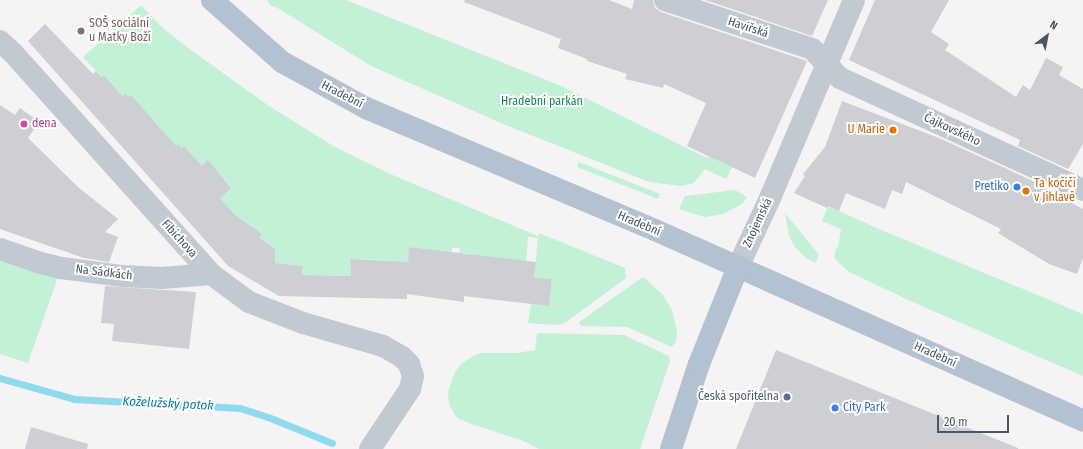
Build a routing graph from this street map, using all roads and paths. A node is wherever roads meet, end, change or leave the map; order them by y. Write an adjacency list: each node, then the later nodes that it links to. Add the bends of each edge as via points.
1 (212, 0): 8 (main road, Hradební, via 282,62 366,108)
2 (665, 0): 5 (street, Havířská, via 812,49)
3 (854, 0): 5 (street, Znojemská)
4 (0, 41): 9 (street, Fibichova)
5 (827, 63): 6 (street, Čajkovského, via 840,78); 8 (street, Znojemská)
6 (1083, 190)
7 (0, 249): 9 (street, Na Sádkách, via 61,268 123,276 162,278)
8 (738, 267): 10 (main road, Hradební); 12 (main road, Znojemská, via 697,371)
9 (211, 274): 11 (street, Fibichova, via 249,302 303,323 383,346 409,364 413,376 410,389)
10 (1083, 421)
11 (370, 449)
12 (671, 449)

